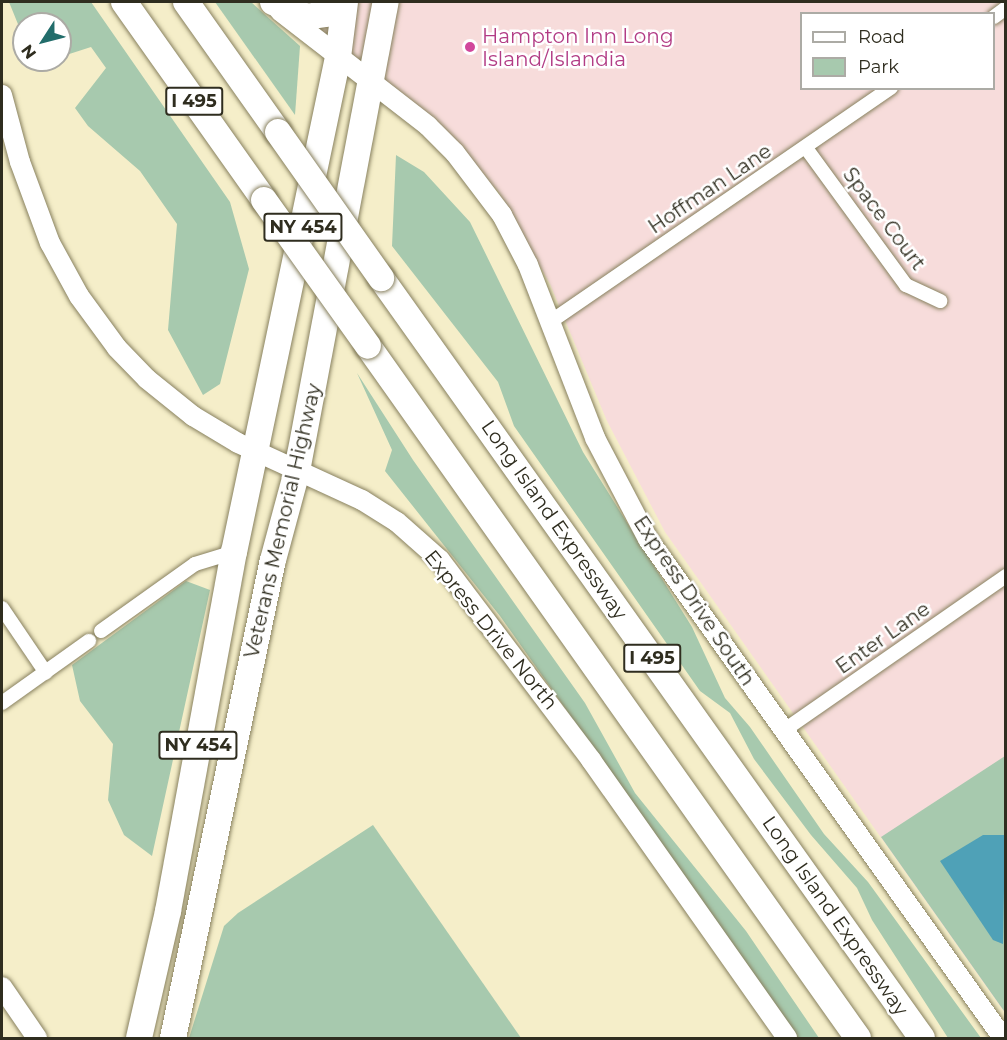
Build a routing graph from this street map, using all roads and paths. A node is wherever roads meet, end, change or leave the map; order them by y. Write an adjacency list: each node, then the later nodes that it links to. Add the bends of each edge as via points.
1 (123, 2): 31 (highway, I 495, bridge)
2 (186, 2): 32 (highway, Long Island Expressway / I 495, bridge)
3 (272, 2): 4 (highway, via 296,14 316,17); 7 (main road, Express Drive South)
4 (340, 2)
5 (345, 2): 7 (highway, Veterans Memorial Highway / NY 454)
6 (386, 2): 8 (highway, Veterans Memorial Highway / NY 454)
7 (338, 57): 8 (main road, Express Drive South); 14 (highway, Veterans Memorial Highway / NY 454)
8 (373, 80): 13 (main road, Express Drive South, via 455,153 502,215); 15 (highway, Veterans Memorial Highway / NY 454)
9 (888, 90): 11 (street, Hoffman Lane)
10 (2, 95): 14 (main road, Express Drive North, via 39,218 68,278 92,315 124,356 163,393 212,428)
11 (806, 148): 12 (street, Space Court, via 906,285); 13 (street, Hoffman Lane)
12 (940, 301)
13 (550, 322): 23 (main road, Express Drive South, via 595,438 648,539)
14 (257, 452): 15 (main road, Express Drive North); 16 (highway, Veterans Memorial Highway / NY 454)
15 (297, 471): 29 (highway, Veterans Memorial Highway / NY 454, via 273,560); 30 (main road, Express Drive North, via 362,500 397,522 440,561 591,760)
16 (234, 552): 19 (street, via 195,564); 24 (highway, Veterans Memorial Highway / NY 454)
17 (1005, 576): 23 (street, Enter Lane)
18 (2, 608): 21 (street)
19 (101, 631)
20 (89, 641): 21 (street)
21 (46, 673): 22 (street)
22 (2, 703)
23 (783, 731): 33 (main road, Express Drive South)
24 (155, 969): 27 (highway); 28 (highway, Veterans Memorial Highway / NY 454)
25 (2, 987): 26 (main road)
26 (37, 1038)
27 (132, 1038)
28 (139, 1038)
29 (173, 1038)
30 (787, 1038)
31 (858, 1038)
32 (922, 1038)
33 (1003, 1038)

